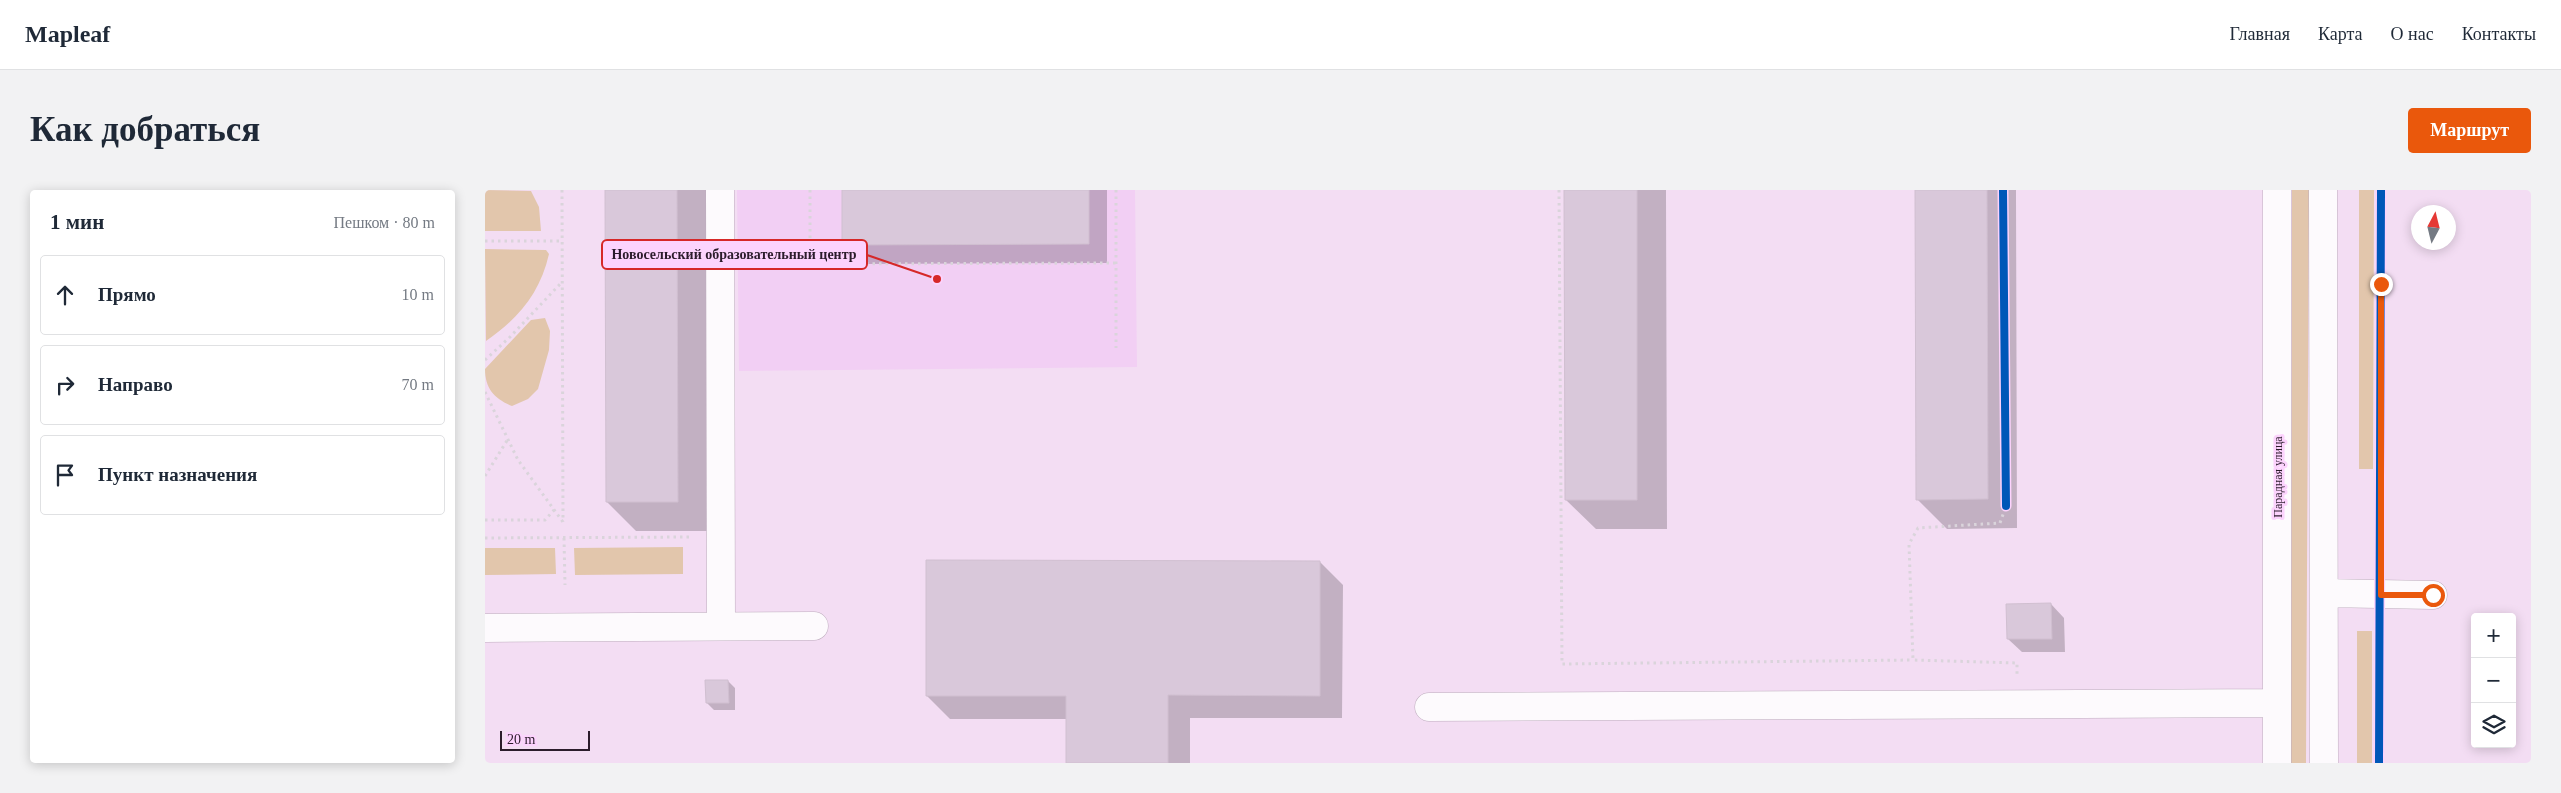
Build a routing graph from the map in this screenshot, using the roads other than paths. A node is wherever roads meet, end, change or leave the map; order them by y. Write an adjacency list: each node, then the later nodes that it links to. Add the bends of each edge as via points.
1 (720, 190): 6 (lane)
2 (2277, 190): 9 (lane, Парадная улица)
3 (2323, 190): 4 (lane)
4 (2324, 593): 5 (lane); 12 (lane)
5 (2433, 595)
6 (721, 626): 7 (lane); 8 (lane)
7 (814, 626)
8 (485, 628)
9 (2277, 703): 10 (lane); 11 (lane, Парадная улица)
10 (1429, 707)
11 (2277, 763)
12 (2324, 763)

